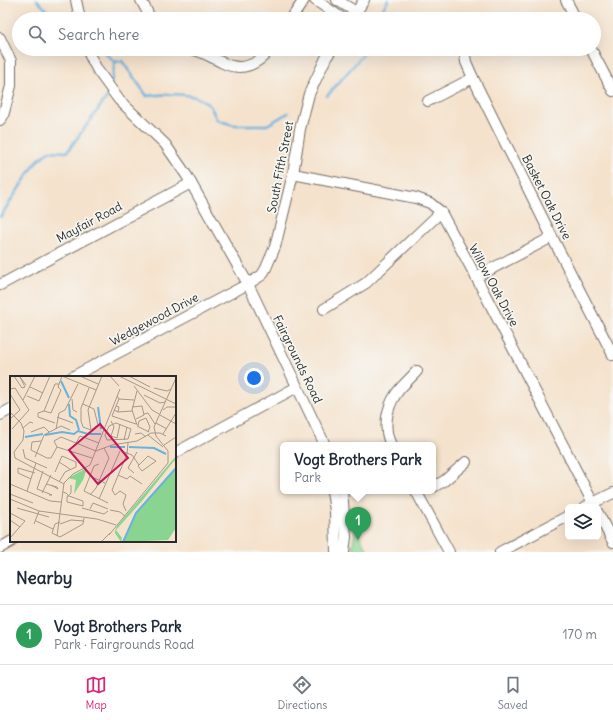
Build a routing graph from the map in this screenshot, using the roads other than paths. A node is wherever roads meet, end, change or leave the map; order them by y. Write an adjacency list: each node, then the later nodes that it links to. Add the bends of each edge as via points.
1 (76, 0): 8 (street)
2 (141, 0): 9 (street)
3 (304, 0): 10 (street)
4 (315, 0): 11 (street)
5 (337, 0): 12 (street)
6 (364, 0): 13 (street)
7 (566, 0): 14 (street)
8 (79, 12)
9 (147, 12)
10 (296, 12)
11 (333, 12)
12 (350, 12)
13 (356, 12)
14 (572, 12)
15 (0, 38): 25 (street, via 11,61 11,86)
16 (91, 56): 27 (street, Fairgrounds Road, via 98,71 119,100 165,144)
17 (206, 56): 18 (street, via 224,64 246,67 258,62)
18 (264, 56)
19 (327, 56): 26 (street, South Fifth Street, via 309,94)
20 (465, 56): 22 (street, Basket Oak Drive)
21 (596, 56): 23 (street)
22 (473, 78): 24 (street); 29 (street, Basket Oak Drive)
23 (613, 91)
24 (428, 101)
25 (0, 120)
26 (293, 174): 28 (street, Willow Oak Drive, via 416,198 430,203); 31 (street, South Fifth Street, via 275,247 262,275)
27 (191, 183): 31 (street, Fairgrounds Road); 32 (street, Mayfair Road)
28 (441, 212): 30 (street, Willow Oak Drive); 33 (street, via 366,283)
29 (552, 237): 30 (street); 34 (street, Basket Oak Drive)
30 (476, 277): 49 (street, Willow Oak Drive)
31 (248, 284): 36 (street, Wedgewood Drive); 37 (street, Fairgrounds Road)
32 (0, 285)
33 (324, 309)
34 (613, 355)
35 (417, 371): 41 (street, via 396,394 387,411 386,425)
36 (74, 376)
37 (297, 387): 40 (street, Fairgrounds Road); 42 (street)
38 (10, 410): 39 (street)
39 (0, 415)
40 (324, 442)
41 (390, 442)
42 (176, 452)
43 (466, 462): 44 (street)
44 (436, 485)
45 (613, 493): 50 (street)
46 (332, 494): 56 (street)
47 (342, 494): 57 (street, via 346,537)
48 (421, 494): 58 (street)
49 (590, 504)
50 (594, 504)
51 (565, 518): 59 (street)
52 (601, 519): 54 (street)
53 (10, 542): 55 (street)
54 (613, 542)
55 (0, 548)
56 (336, 552)
57 (344, 552)
58 (449, 552)
59 (500, 552)

